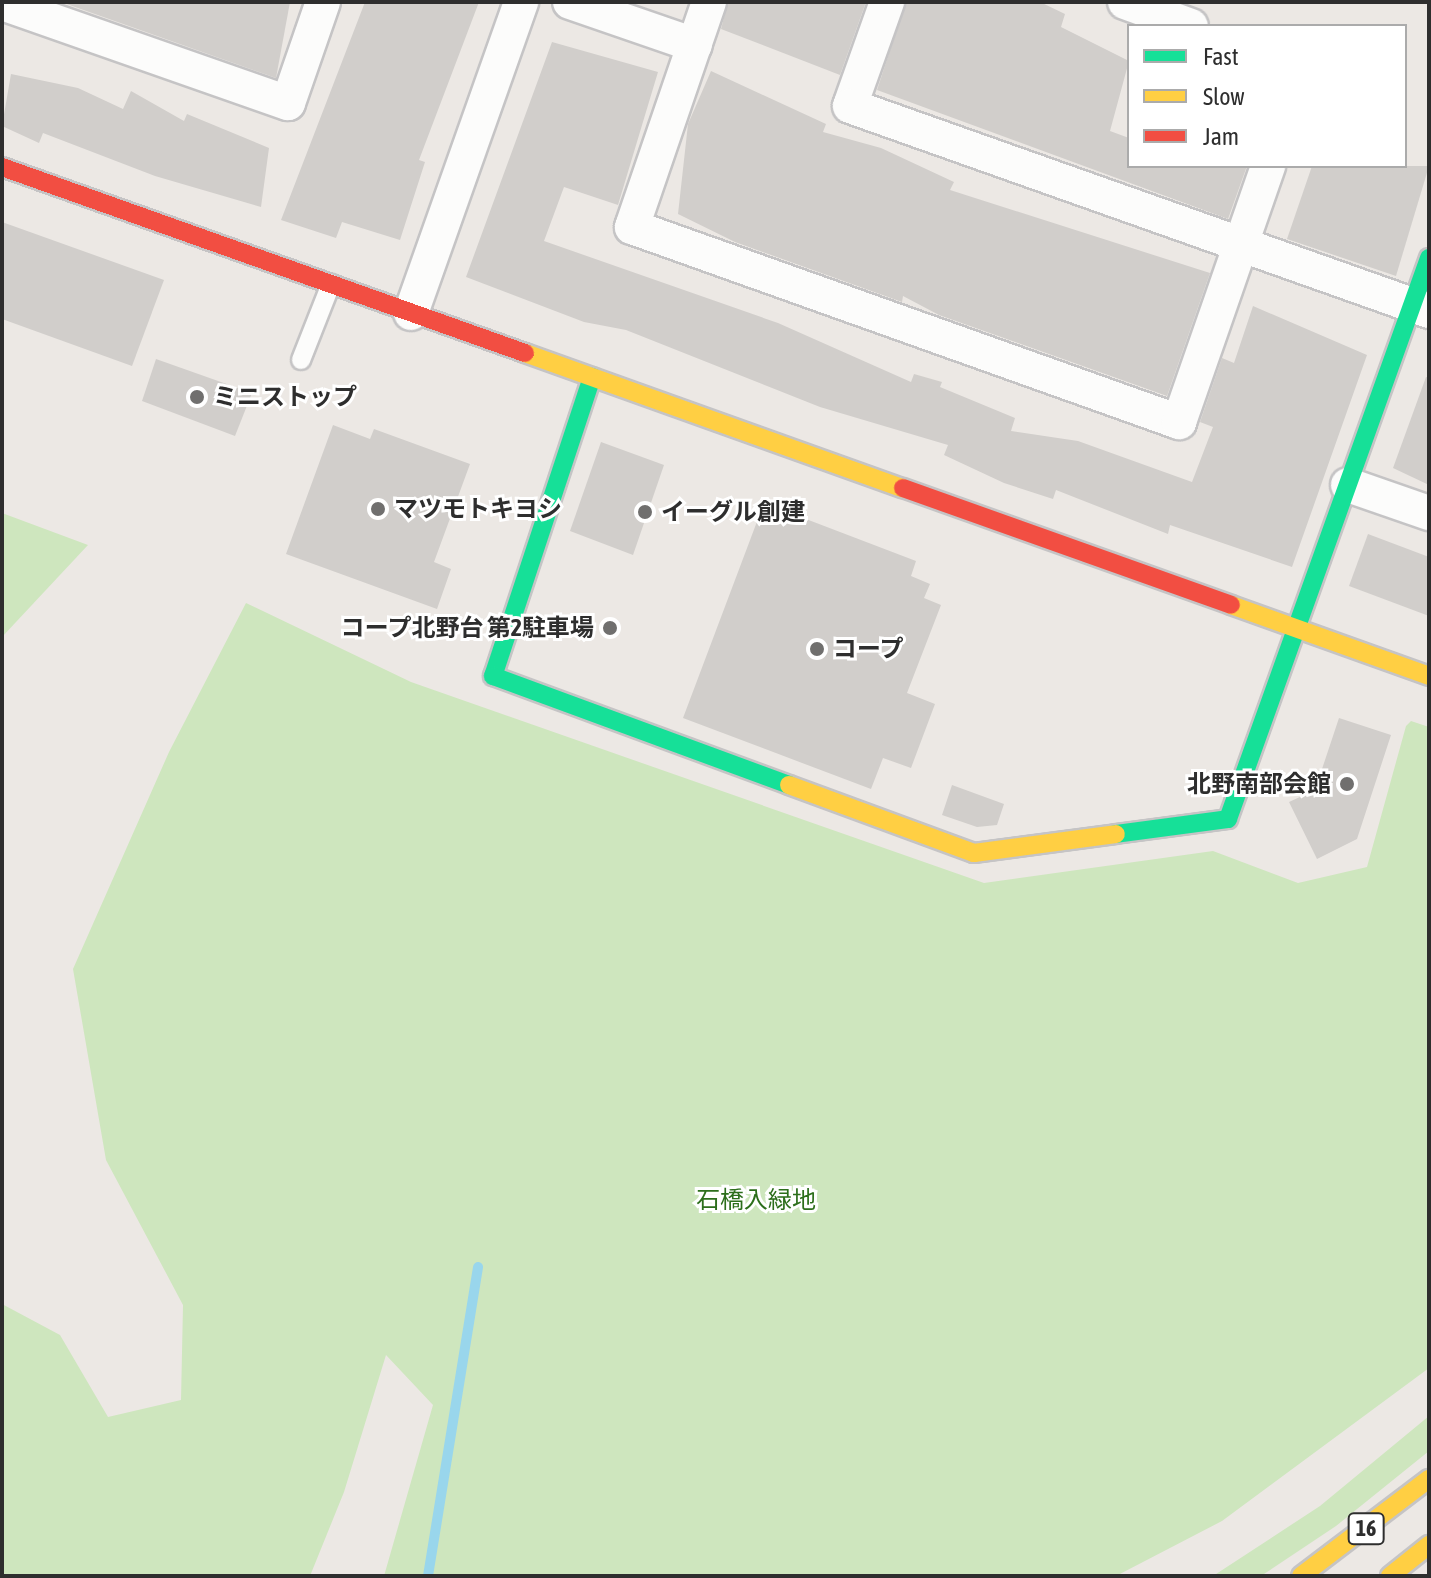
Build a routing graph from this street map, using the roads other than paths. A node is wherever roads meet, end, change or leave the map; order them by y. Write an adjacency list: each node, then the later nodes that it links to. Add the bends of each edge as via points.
1 (323, 2): 7 (street, via 288,103)
2 (521, 2): 16 (street)
3 (570, 2): 9 (street)
4 (709, 2): 9 (street)
5 (887, 2): 12 (street, via 850,106)
6 (1125, 2): 8 (street)
7 (2, 3)
8 (1186, 24)
9 (695, 45): 12 (street, via 632,227 647,233 1179,422)
10 (2, 167): 14 (main road)
11 (1267, 168): 12 (street)
12 (1240, 243): 15 (street)
13 (1429, 258): 15 (main road)
14 (331, 284): 16 (main road); 17 (lane)
15 (1421, 308): 19 (main road)
16 (411, 313): 18 (main road)
17 (301, 360)
18 (592, 377): 21 (main road); 21 (main road, via 493,676 974,853 1228,819)
19 (1348, 485): 20 (street); 21 (main road)
20 (1429, 513)
21 (1297, 629): 22 (main road)
22 (1429, 676)
23 (1429, 1479): 25 (main road, 16)
24 (1429, 1545): 26 (main road, 16)
25 (1301, 1576)
26 (1390, 1576)

